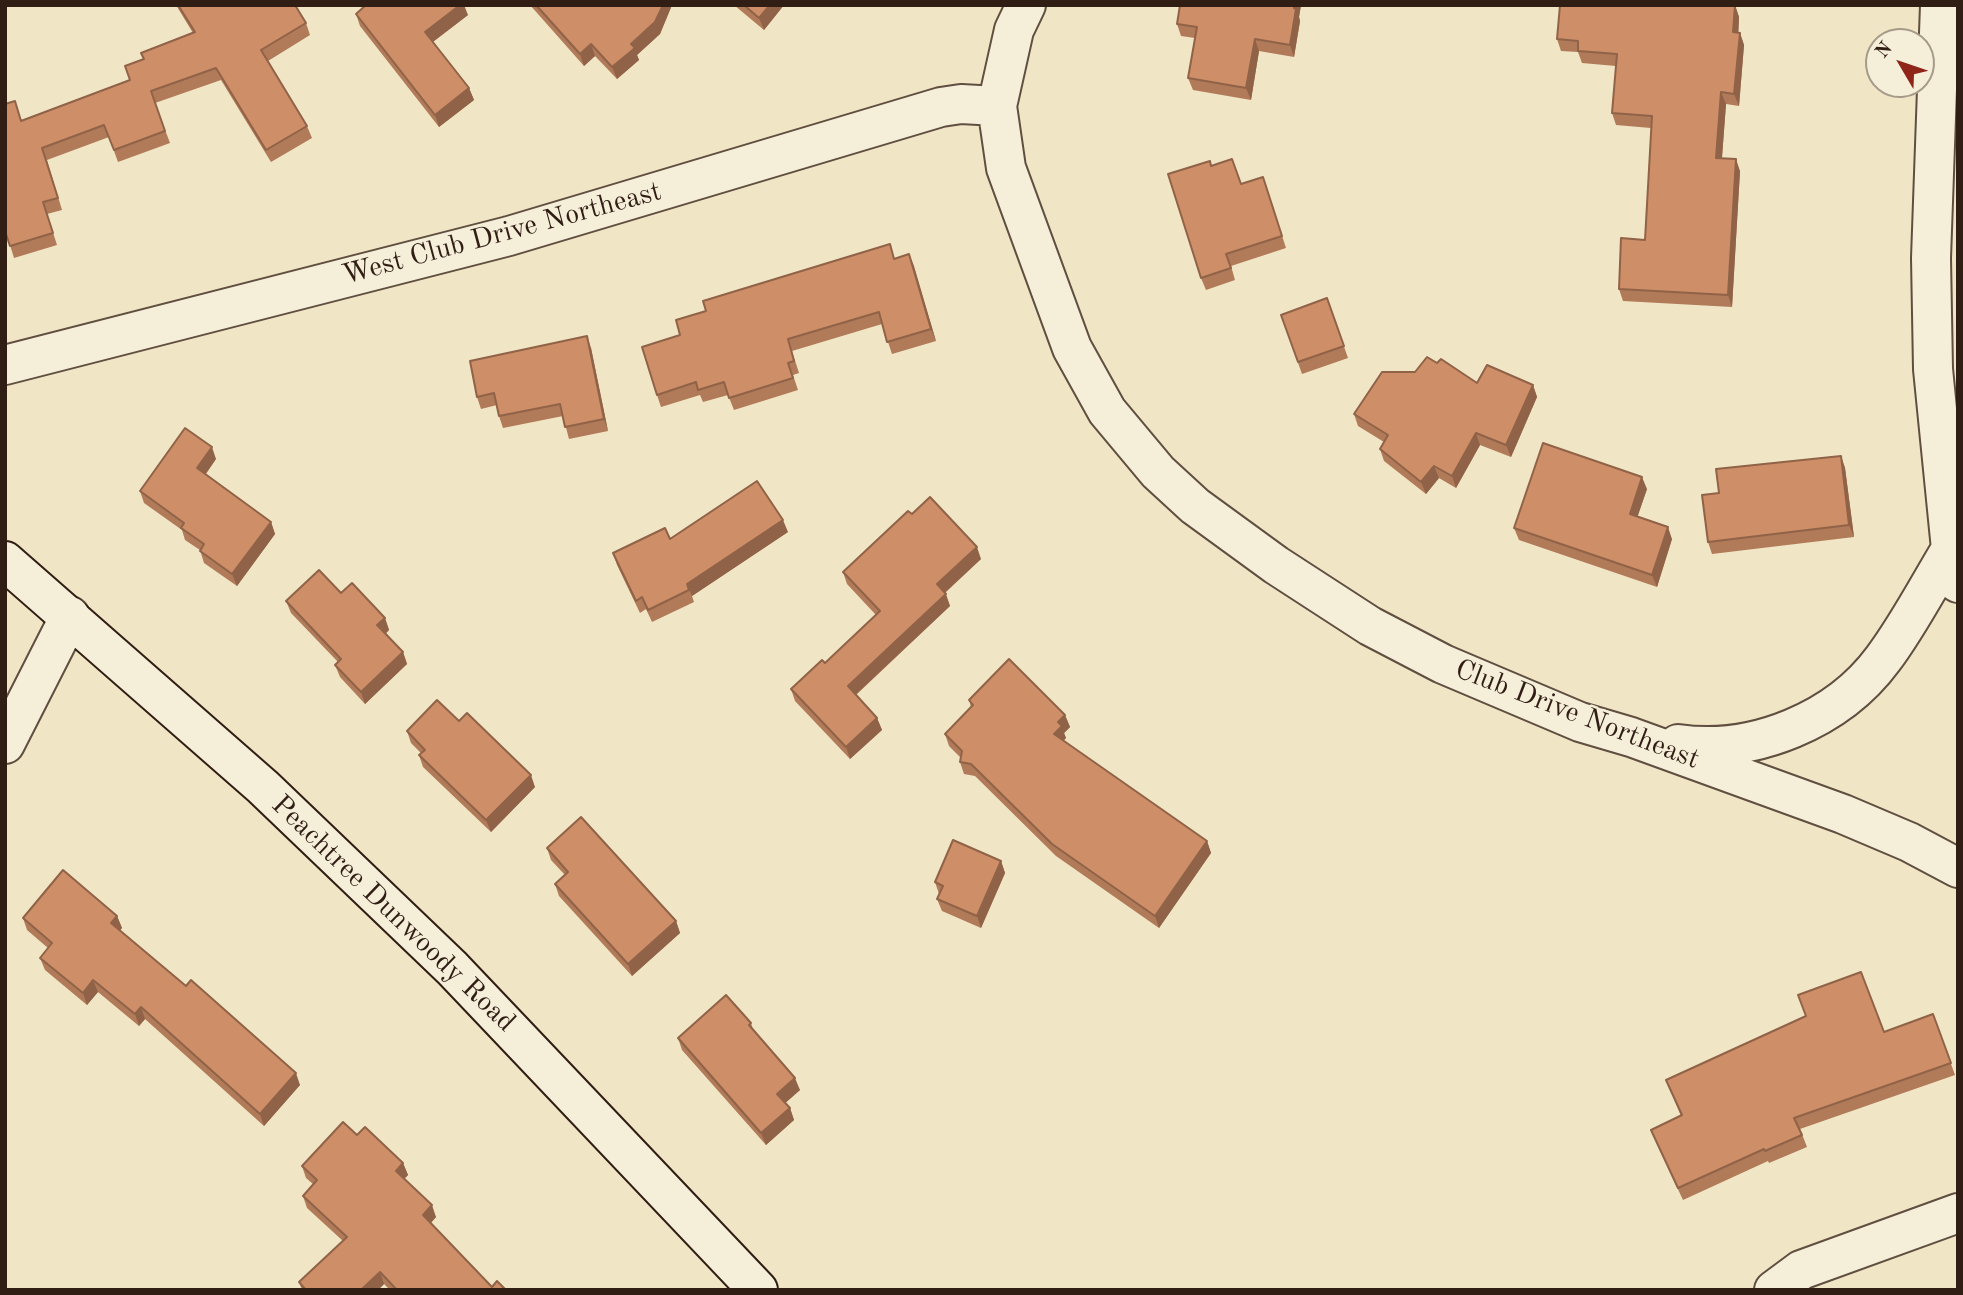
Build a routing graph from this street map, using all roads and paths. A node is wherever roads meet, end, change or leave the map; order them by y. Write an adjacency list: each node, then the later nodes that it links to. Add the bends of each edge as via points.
1 (1026, 5): 3 (street, Club Drive Northeast, via 1014,30)
2 (1940, 5): 6 (street, via 1932,342)
3 (997, 106): 4 (street, West Club Drive Northeast, via 941,107 509,236); 8 (street, Club Drive Northeast, via 1006,168 1072,348 1107,411 1158,472 1265,558 1370,626 1443,664 1580,722)
4 (5, 365)
5 (5, 561): 7 (street, Peachtree Dunwoody Road)
6 (1954, 566): 8 (street, via 1883,660 1854,690 1820,715 1782,733 1729,745 1687,746)
7 (70, 616): 9 (street); 12 (street, Peachtree Dunwoody Road, via 264,787 452,968)
8 (1631, 737): 10 (street, Club Drive Northeast, via 1843,814)
9 (5, 744)
10 (1958, 868)
11 (1958, 1213): 13 (street, via 1801,1270)
12 (758, 1290)
13 (1774, 1290)

